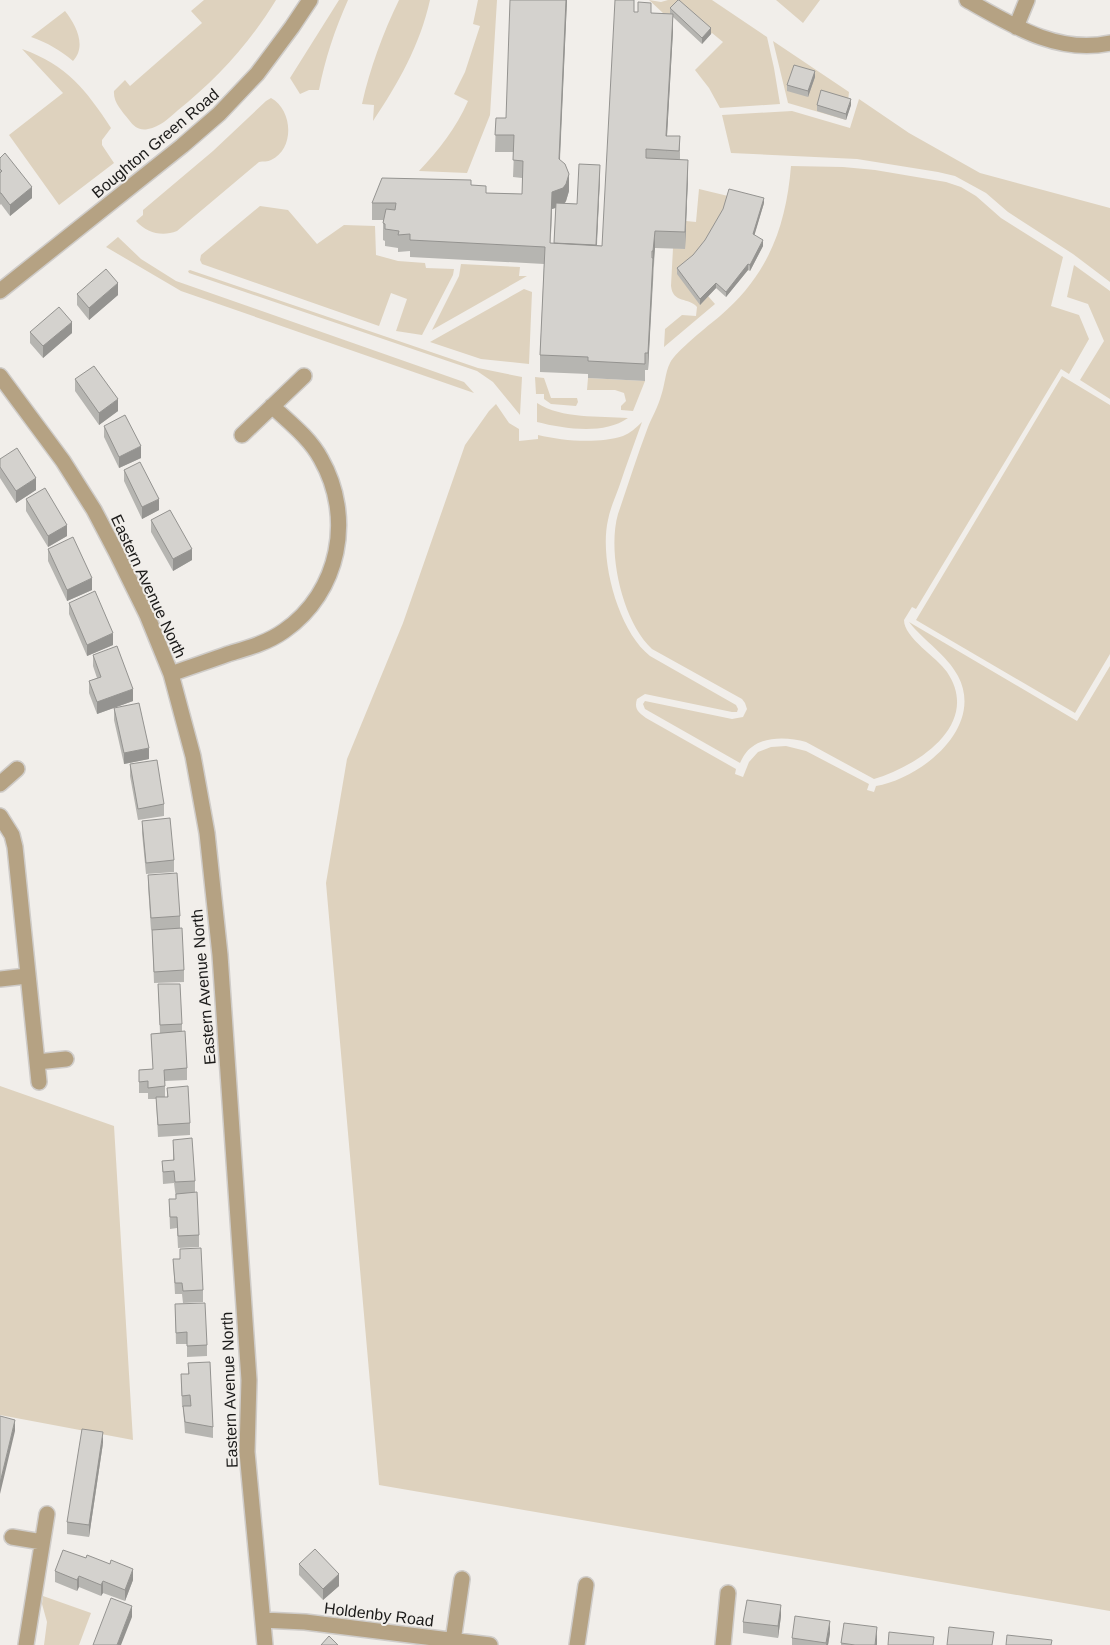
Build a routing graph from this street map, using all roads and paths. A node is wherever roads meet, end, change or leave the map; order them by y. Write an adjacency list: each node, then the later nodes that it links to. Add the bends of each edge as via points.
1 (310, 0): 6 (street, Boughton Green Road, via 257,74 219,114)
2 (967, 0): 4 (street)
3 (1027, 0): 4 (street)
4 (1016, 27): 5 (street, via 1058,43 1098,46)
5 (1110, 43)
6 (0, 291)
7 (0, 376): 11 (street, Eastern Avenue North, via 45,435 94,510 147,615)
8 (304, 376): 9 (street)
9 (272, 406): 10 (street); 11 (street, via 321,458 335,490 339,523 333,564 320,594 284,631 259,644)
10 (242, 435)
11 (171, 674): 26 (street, Eastern Avenue North, via 199,786 220,955 249,1380 247,1452)
12 (17, 769): 13 (street)
13 (0, 784)
14 (0, 816): 15 (street, via 12,835 15,847)
15 (27, 976): 16 (street); 18 (street)
16 (0, 979)
17 (66, 1059): 18 (street)
18 (36, 1062): 19 (street)
19 (39, 1082)
20 (47, 1514): 22 (street)
21 (12, 1537): 22 (street)
22 (42, 1542): 29 (street)
23 (462, 1579): 28 (street)
24 (586, 1585): 32 (street)
25 (728, 1593): 33 (street)
26 (263, 1620): 27 (street, Holdenby Road, via 305,1622); 30 (street, Eastern Avenue North)
27 (419, 1641): 28 (street, Holdenby Road)
28 (453, 1641): 31 (street, Holdenby Road)
29 (26, 1645)
30 (265, 1645)
31 (490, 1645)
32 (577, 1645)
33 (722, 1645)

